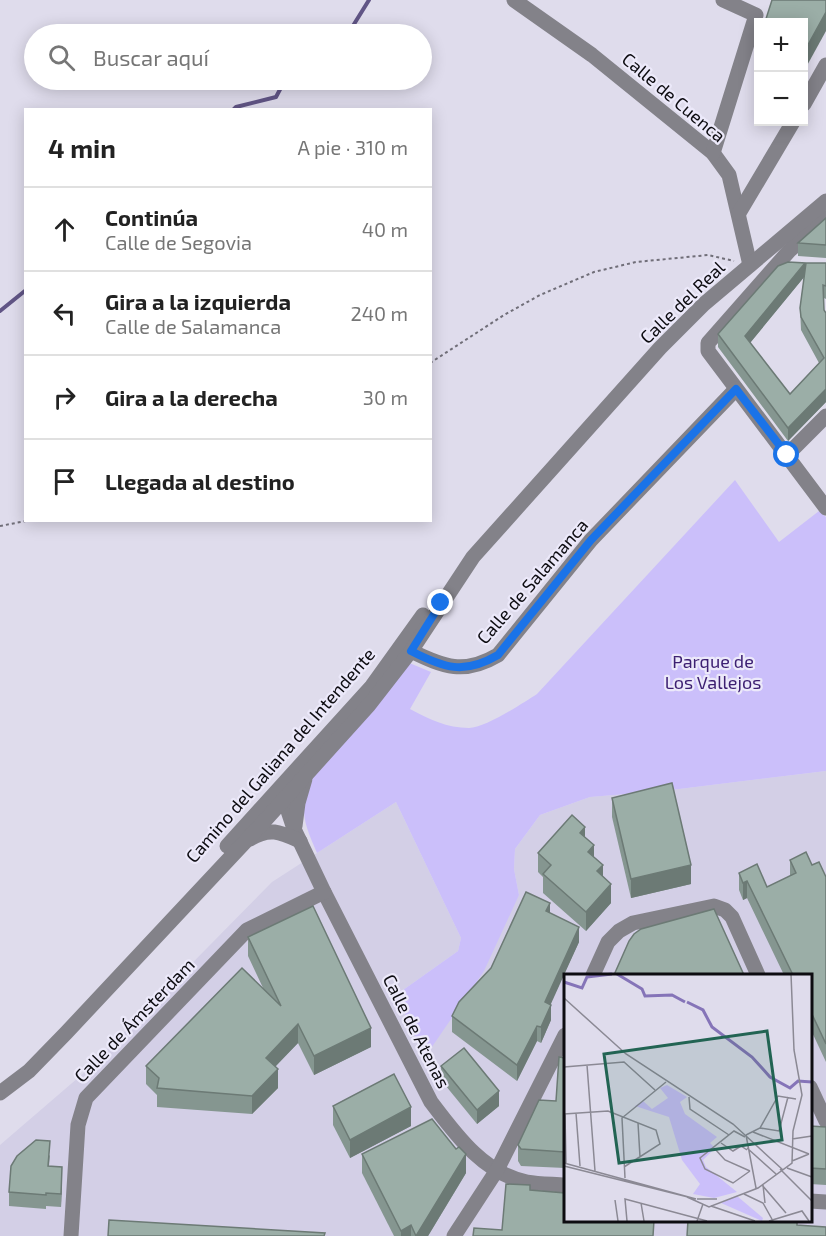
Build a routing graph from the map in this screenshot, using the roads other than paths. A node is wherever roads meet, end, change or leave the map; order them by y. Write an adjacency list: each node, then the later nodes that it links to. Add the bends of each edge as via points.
1 (514, 0): 6 (street, Calle de Cuenca, via 592,55)
2 (723, 0): 6 (street, via 756,15)
3 (826, 65): 4 (street)
4 (808, 97)
5 (791, 126): 8 (street)
6 (713, 153): 8 (street, Calle de Cuenca, via 729,175)
7 (826, 201): 10 (street, Calle del Real)
8 (739, 213): 10 (street, Calle de Cuenca)
9 (826, 218): 11 (street)
10 (750, 265): 11 (street); 15 (street, Calle del Real, via 660,348)
11 (776, 266): 12 (street); 13 (street, via 708,343 708,351)
12 (793, 266)
13 (736, 389): 16 (street); 18 (street, Calle de Salamanca, via 591,540 498,655 468,668 436,663)
14 (826, 416): 16 (street)
15 (575, 442): 18 (street, Camino del Galiana del Intendente, via 473,557); 19 (street, Camino del Galiana del Intendente, via 469,552)
16 (787, 455): 17 (street)
17 (826, 508)
18 (411, 651): 20 (street, Camino del Galiana del Intendente)
19 (372, 686): 21 (street, via 359,710 281,796); 22 (street, Camino del Galiana del Intendente)
20 (307, 775): 21 (street, Camino del Galiana del Intendente); 23 (street, via 300,792)
21 (278, 806): 22 (street); 23 (street, Calle de Atenas); 24 (street, Camino del Galiana del Intendente)
22 (249, 822): 31 (street, Camino del Galiana del Intendente)
23 (297, 835): 24 (street, via 274,831); 25 (street, Calle de Atenas)
24 (244, 842): 31 (street, Camino del Galiana del Intendente, via 29,1071)
25 (324, 891): 33 (street, Calle de Atenas, via 431,1102 462,1140); 37 (street, Calle de Ámsterdam, via 247,930 86,1098 78,1125)
26 (593, 974): 27 (street, via 608,942 633,923 714,906 732,917)
27 (758, 974)
28 (564, 1040): 29 (street)
29 (560, 1059): 33 (street)
30 (811, 1089): 32 (street)
31 (0, 1091)
32 (826, 1121)
33 (497, 1170): 34 (street, Calle de Atenas, via 526,1182); 38 (street)
34 (564, 1185)
35 (811, 1201): 36 (street)
36 (826, 1202)
37 (72, 1236)
38 (454, 1236)

